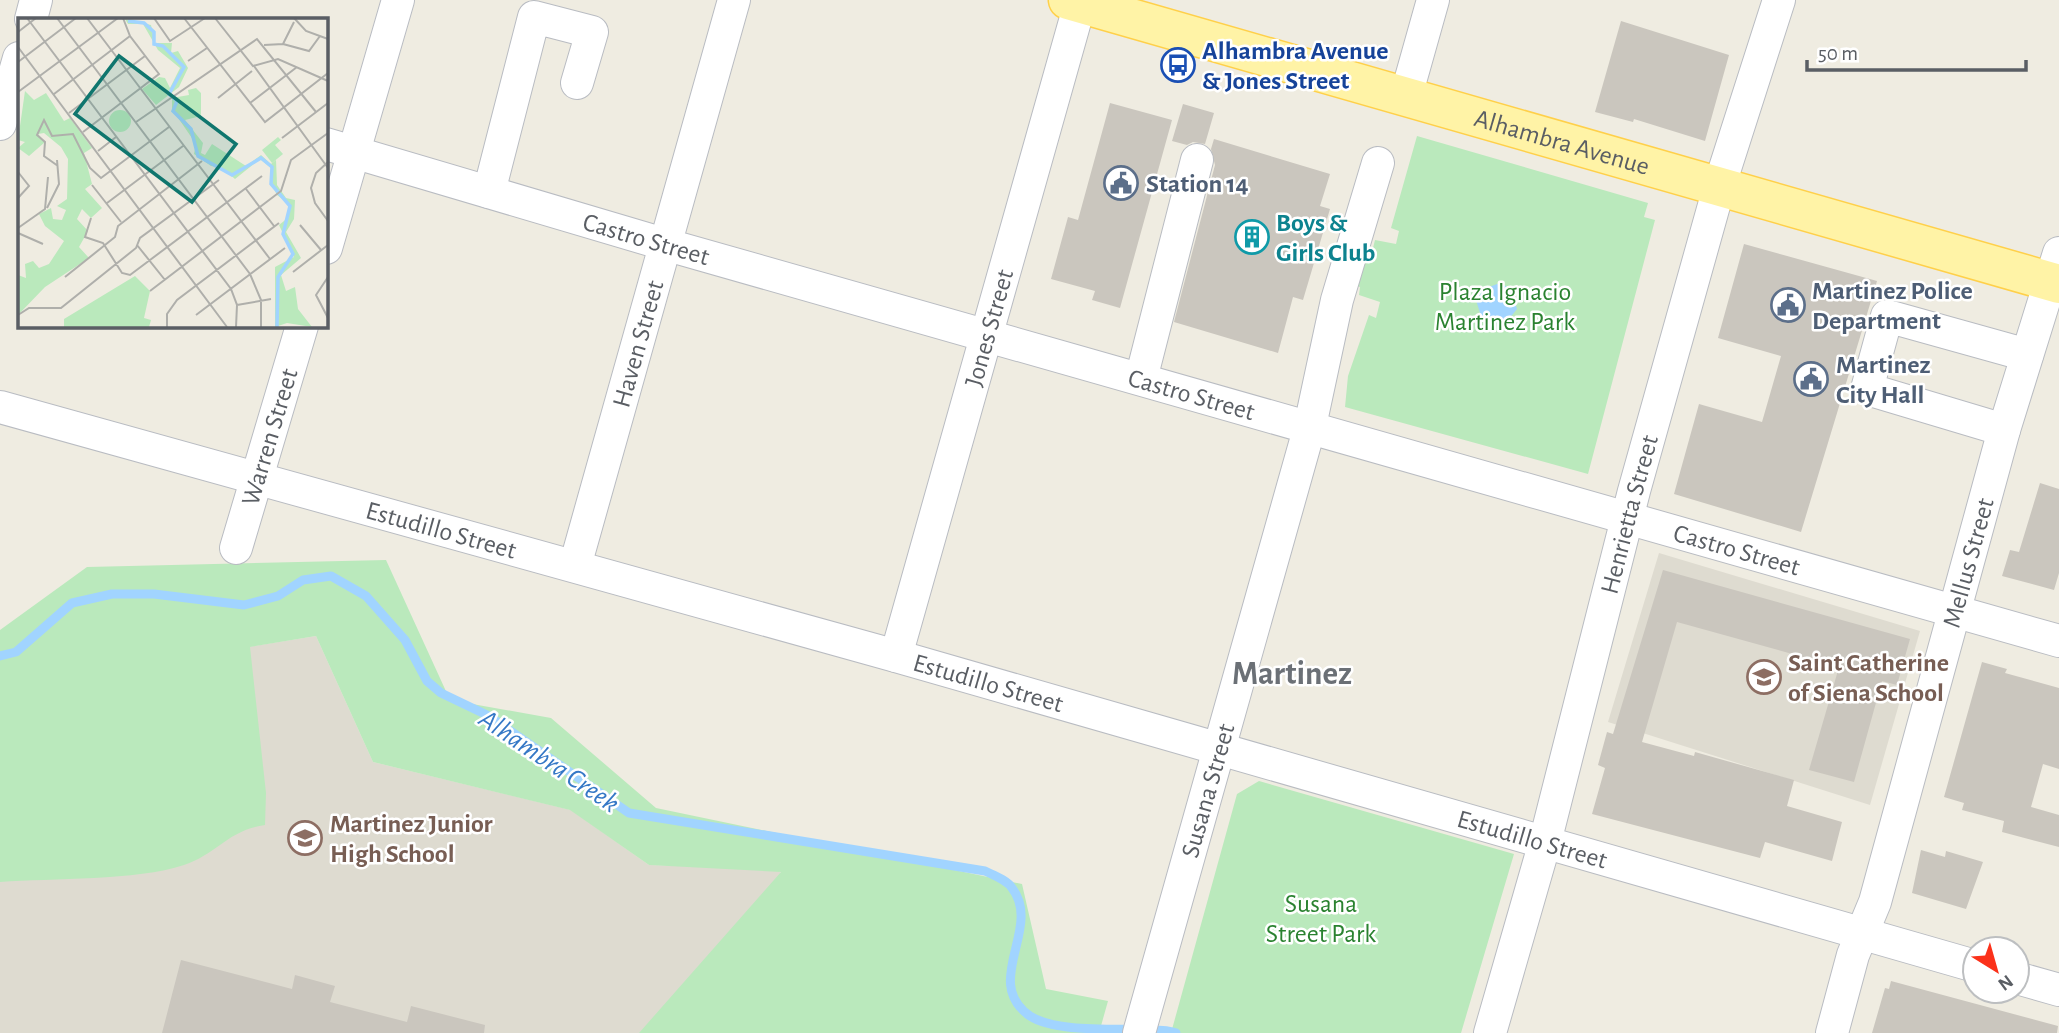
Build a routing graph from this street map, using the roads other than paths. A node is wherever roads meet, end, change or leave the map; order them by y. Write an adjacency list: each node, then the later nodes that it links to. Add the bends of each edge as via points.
1 (36, 0): 7 (street)
2 (398, 0): 14 (street)
3 (734, 0): 20 (street, Haven Street)
4 (1433, 0): 12 (street)
5 (1779, 0): 17 (street, Henrietta Street)
6 (1076, 1): 12 (main road, Alhambra Avenue); 23 (street, Jones Street)
7 (31, 18)
8 (0, 52): 9 (street)
9 (18, 58)
10 (18, 61): 13 (street)
11 (577, 83): 18 (street, via 592,32 534,17)
12 (1406, 96): 17 (main road, Alhambra Avenue)
13 (0, 124)
14 (340, 148): 18 (street, Castro Street); 19 (street)
15 (1198, 160): 25 (street)
16 (1378, 163): 27 (street, Susana Street, via 1337,300)
17 (1720, 184): 21 (main road, Alhambra Avenue); 30 (street, Henrietta Street)
18 (489, 192): 20 (street, Castro Street)
19 (327, 241)
20 (664, 244): 23 (street, Castro Street); 32 (street, Haven Street)
21 (2056, 273): 24 (street, Mellus Street)
22 (302, 327): 29 (street, Warren Street)
23 (986, 336): 25 (street, Castro Street); 35 (street, Jones Street)
24 (2027, 355): 28 (street, Mellus Street); 28 (street, via 1888,316 1867,389)
25 (1141, 379): 27 (street, Castro Street)
26 (0, 407): 29 (street, Estudillo Street)
27 (1310, 426): 30 (street, Castro Street); 36 (street, Susana Street)
28 (2004, 430): 33 (street, Mellus Street)
29 (256, 480): 31 (street, Warren Street); 32 (street, Estudillo Street)
30 (1627, 517): 33 (street, Castro Street); 37 (street, Henrietta Street)
31 (236, 548)
32 (575, 566): 35 (street, Estudillo Street)
33 (1954, 610): 34 (street, Castro Street); 38 (street, Mellus Street)
34 (2059, 641)
35 (896, 656): 36 (street, Estudillo Street)
36 (1218, 751): 37 (street, Estudillo Street); 42 (street, Susana Street)
37 (1545, 842): 38 (street, Estudillo Street); 43 (street, Henrietta Street)
38 (1863, 934): 39 (street, Estudillo Street); 44 (street, Mellus Street)
39 (1961, 962)
40 (2031, 982): 41 (street)
41 (2059, 990)
42 (1139, 1033)
43 (1490, 1033)
44 (1832, 1033)

